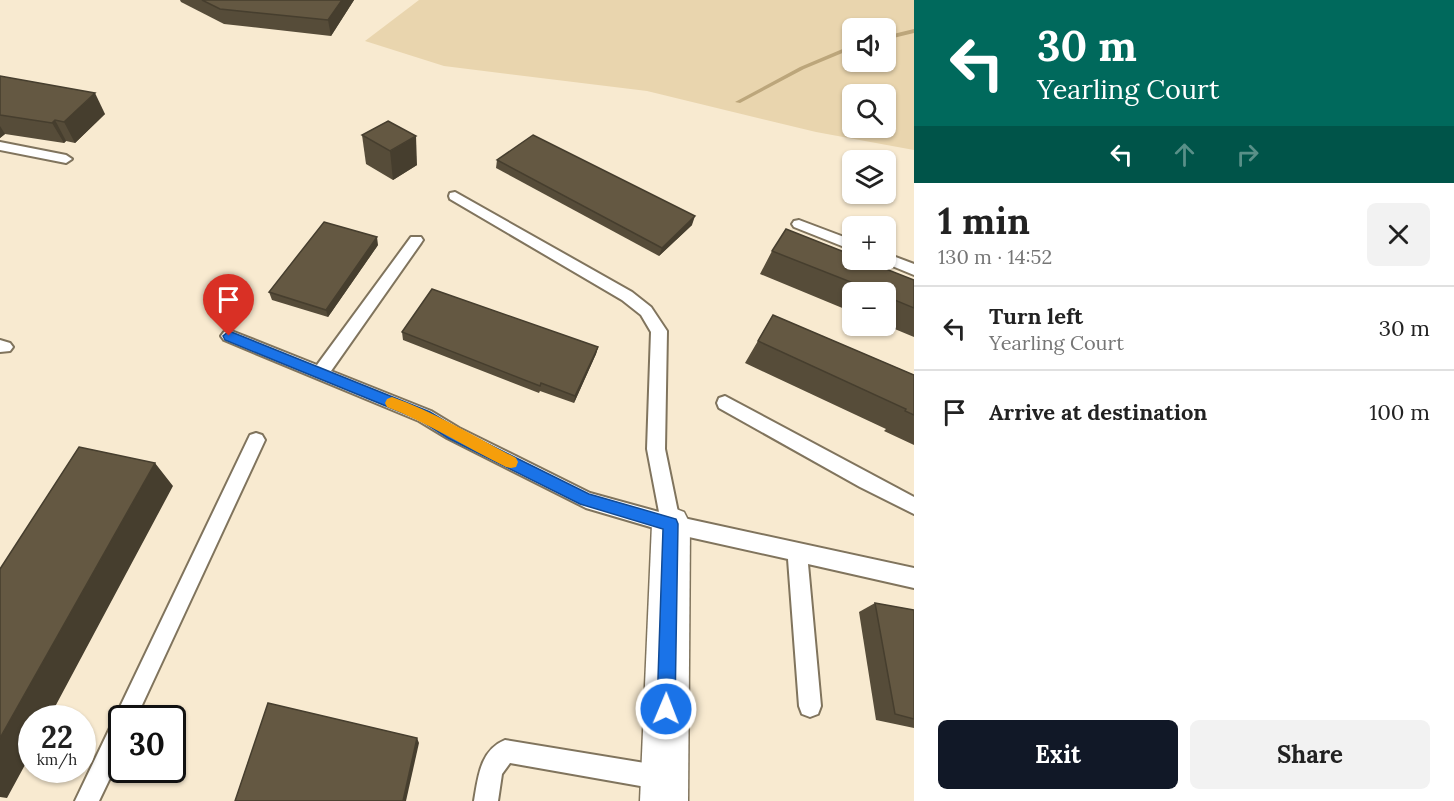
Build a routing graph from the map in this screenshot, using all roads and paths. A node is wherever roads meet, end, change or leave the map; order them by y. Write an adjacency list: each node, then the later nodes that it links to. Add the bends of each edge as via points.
1 (0, 146): 2 (lane)
2 (66, 159)
3 (455, 196): 14 (lane, via 627,296 646,311 659,331 656,449)
4 (799, 224): 6 (lane)
5 (416, 240): 10 (lane)
6 (842, 241)
7 (896, 263): 8 (lane)
8 (914, 270)
9 (229, 336): 10 (lane)
10 (320, 373): 14 (lane, via 425,416 586,500)
11 (725, 403): 13 (lane)
12 (256, 440): 17 (lane)
13 (914, 506)
14 (671, 524): 15 (lane); 20 (street)
15 (797, 554): 16 (lane); 18 (lane)
16 (914, 578)
17 (131, 705)
18 (810, 706)
19 (108, 757): 21 (lane)
20 (664, 790): 22 (lane, via 505,751 491,770)
21 (87, 801)
22 (486, 801)

